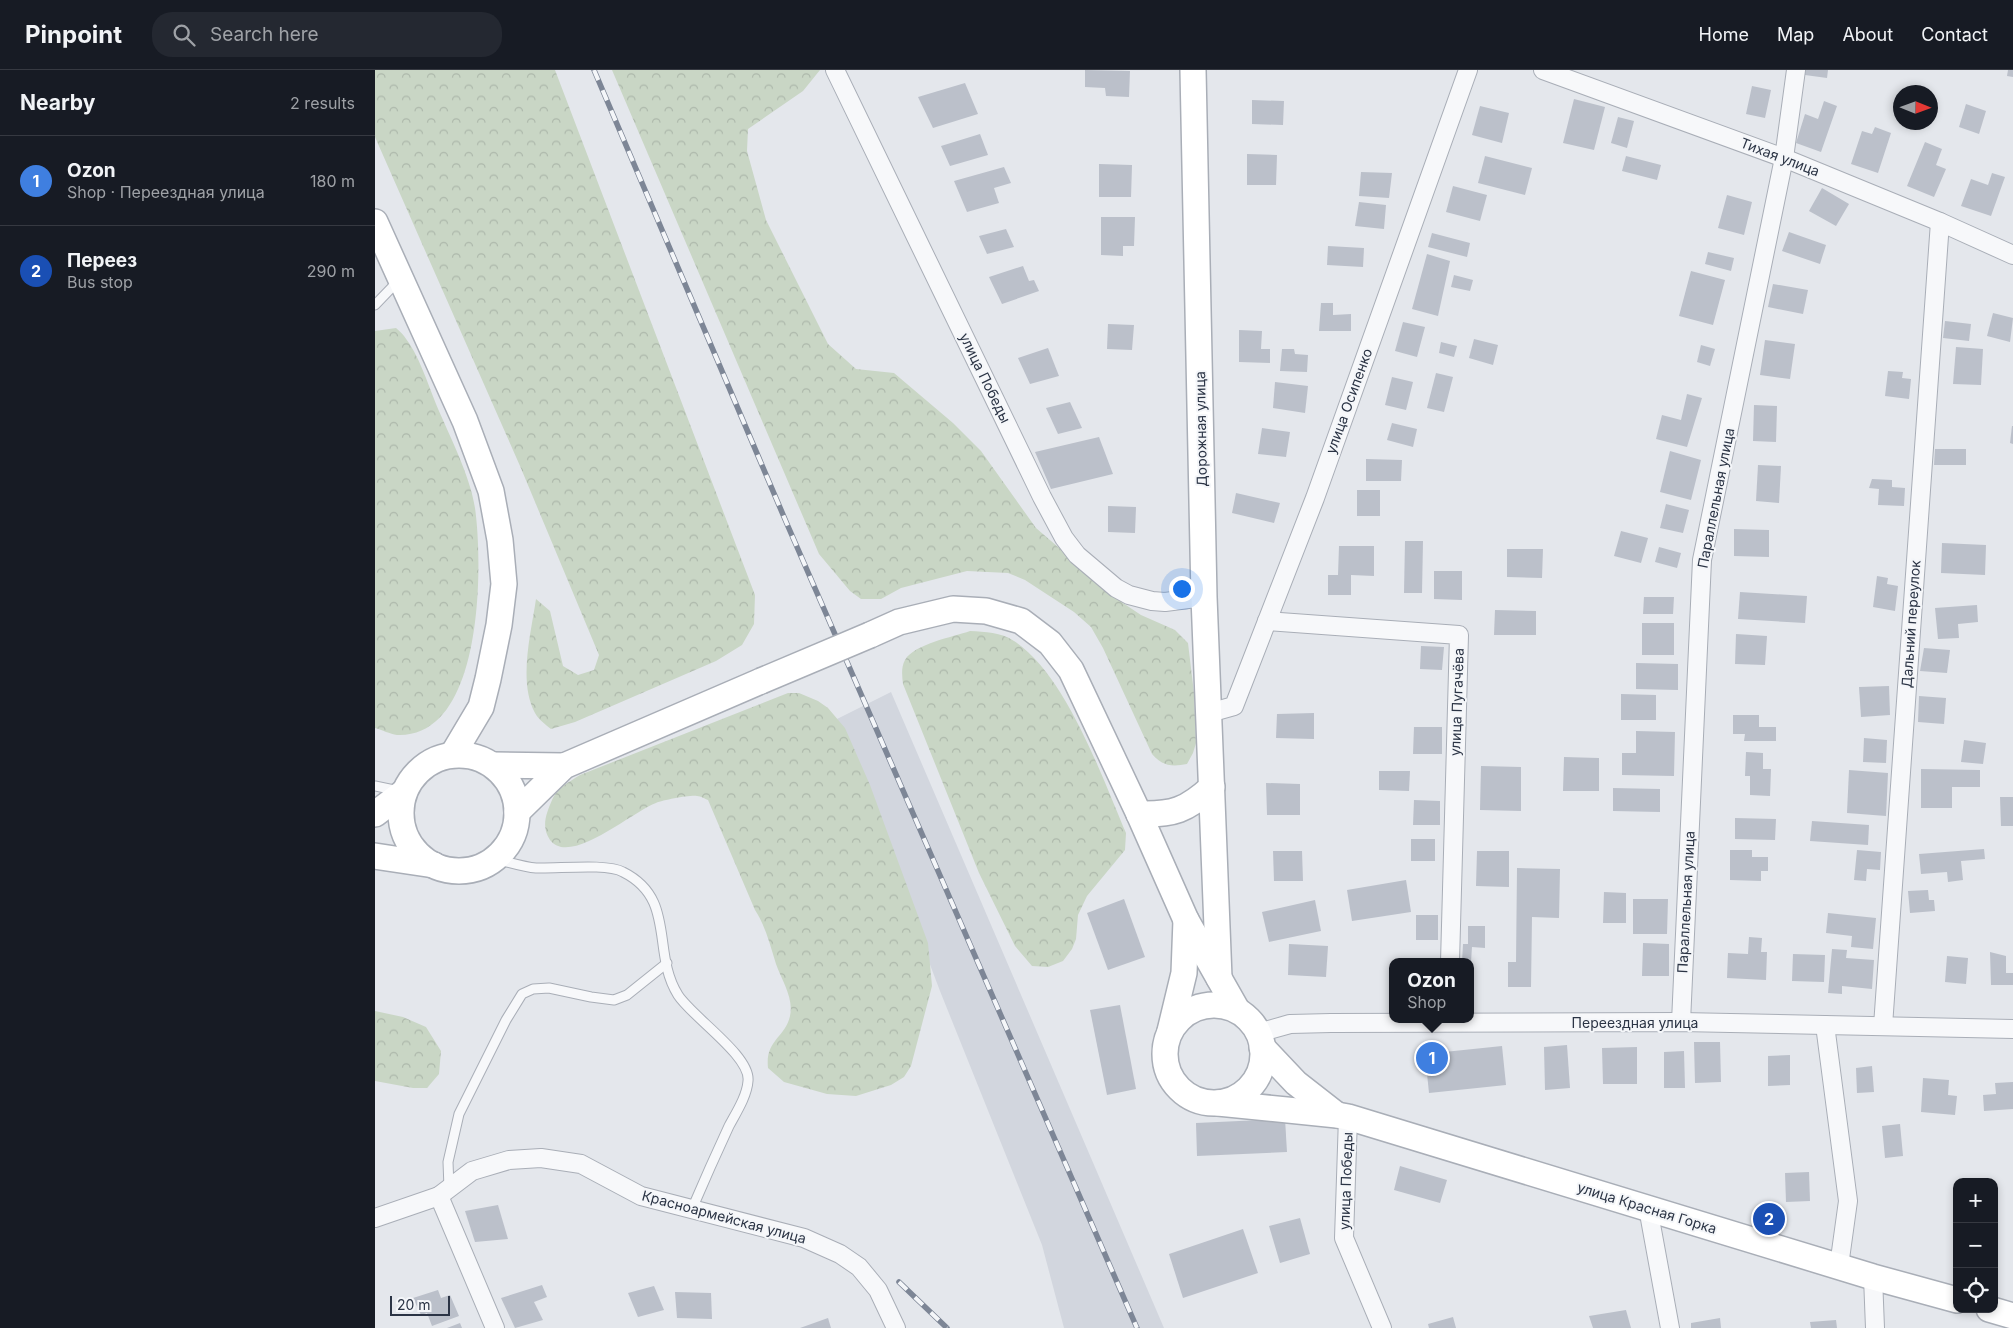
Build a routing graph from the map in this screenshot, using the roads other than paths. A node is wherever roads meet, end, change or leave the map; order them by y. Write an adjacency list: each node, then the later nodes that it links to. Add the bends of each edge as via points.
1 (835, 70): 12 (street, улица Победы, via 1064,538 1077,555 1129,595 1165,602)
2 (1193, 70): 12 (main road, Дорожная улица)
3 (1467, 70): 13 (street, улица Осипенко, via 1318,488)
4 (1543, 70): 6 (street, Тихая улица)
5 (1796, 70): 6 (street, Параллельная улица)
6 (1784, 158): 8 (street, Тихая улица); 35 (street, Параллельная улица, via 1702,560)
7 (375, 222): 10 (main road)
8 (1940, 222): 9 (street, Тихая улица); 37 (street, Дальний переулок)
9 (2013, 255)
10 (401, 278): 11 (lane); 14 (main road, via 465,421 491,491 500,540 503,584 499,625)
11 (375, 305)
12 (1204, 597): 15 (main road, Дорожная улица)
13 (1267, 621): 15 (street, улица Осипенко, via 1234,706); 29 (street, улица Пугачёва, via 1459,635)
14 (481, 707): 16 (main road); 17 (main road)
15 (1209, 713): 20 (main road, Дорожная улица)
16 (453, 754): 17 (main road, via 475,756); 21 (main road, via 433,760 416,774)
17 (491, 764): 18 (main road); 22 (main road, via 509,781 517,801)
18 (564, 766): 22 (main road); 24 (main road, bridge, via 899,622 953,609 986,611 1021,621 1050,644 1071,670)
19 (375, 786): 21 (lane)
20 (1212, 787): 24 (main road, via 1186,808 1161,815); 31 (main road, Дорожная улица)
21 (405, 792): 23 (main road); 27 (main road, via 401,813 405,834 417,853)
22 (517, 812): 26 (main road, via 510,843)
23 (375, 814)
24 (1139, 814): 28 (main road)
25 (375, 856): 27 (main road)
26 (495, 859): 27 (main road, via 476,869 455,871); 30 (lane, via 534,868 621,871 649,892 657,908)
27 (434, 865)
28 (1186, 920): 31 (main road); 39 (main road, via 1185,973)
29 (1450, 958)
30 (667, 963): 43 (lane, via 627,995 614,1000 549,988 522,994 459,1114); 45 (lane, via 677,993 697,1018 732,1049 747,1070 749,1080)
31 (1219, 978): 32 (main road)
32 (1237, 1010): 39 (main road, via 1221,1005 1204,1005 1178,1020); 40 (main road, via 1250,1021)
33 (1474, 1021): 35 (street, Переездная улица)
34 (1389, 1022): 40 (street, Переездная улица, via 1290,1024)
35 (1681, 1022): 36 (street, Переездная улица)
36 (1825, 1025): 37 (street, Переездная улица); 47 (street, via 1848,1201)
37 (1883, 1026): 38 (street, Переездная улица)
38 (2013, 1029)
39 (1169, 1034): 41 (main road, via 1165,1050 1167,1067 1174,1082 1186,1094 1201,1101)
40 (1260, 1040): 41 (main road, via 1262,1061 1258,1075 1248,1089); 42 (main road, via 1296,1083)
41 (1218, 1103): 42 (main road)
42 (1343, 1116): 44 (main road, улица Красная Горка); 54 (street, улица Победы, via 1344,1238)
43 (444, 1192): 45 (street, Красноармейская улица, via 472,1171 509,1160 541,1158 581,1164 641,1196); 46 (street, Красноармейская улица); 52 (street)
44 (1647, 1208): 47 (main road, улица Красная Горка); 55 (street)
45 (691, 1209): 53 (street, Красноармейская улица, via 804,1238 840,1254 859,1267 878,1290)
46 (375, 1218)
47 (1839, 1266): 48 (main road, улица Красная Горка)
48 (1873, 1277): 49 (main road, улица Красная Горка); 56 (street)
49 (1953, 1299)
50 (1998, 1312): 51 (main road)
51 (2013, 1316)
52 (495, 1328)
53 (896, 1328)
54 (1382, 1328)
55 (1670, 1328)
56 (1875, 1328)

